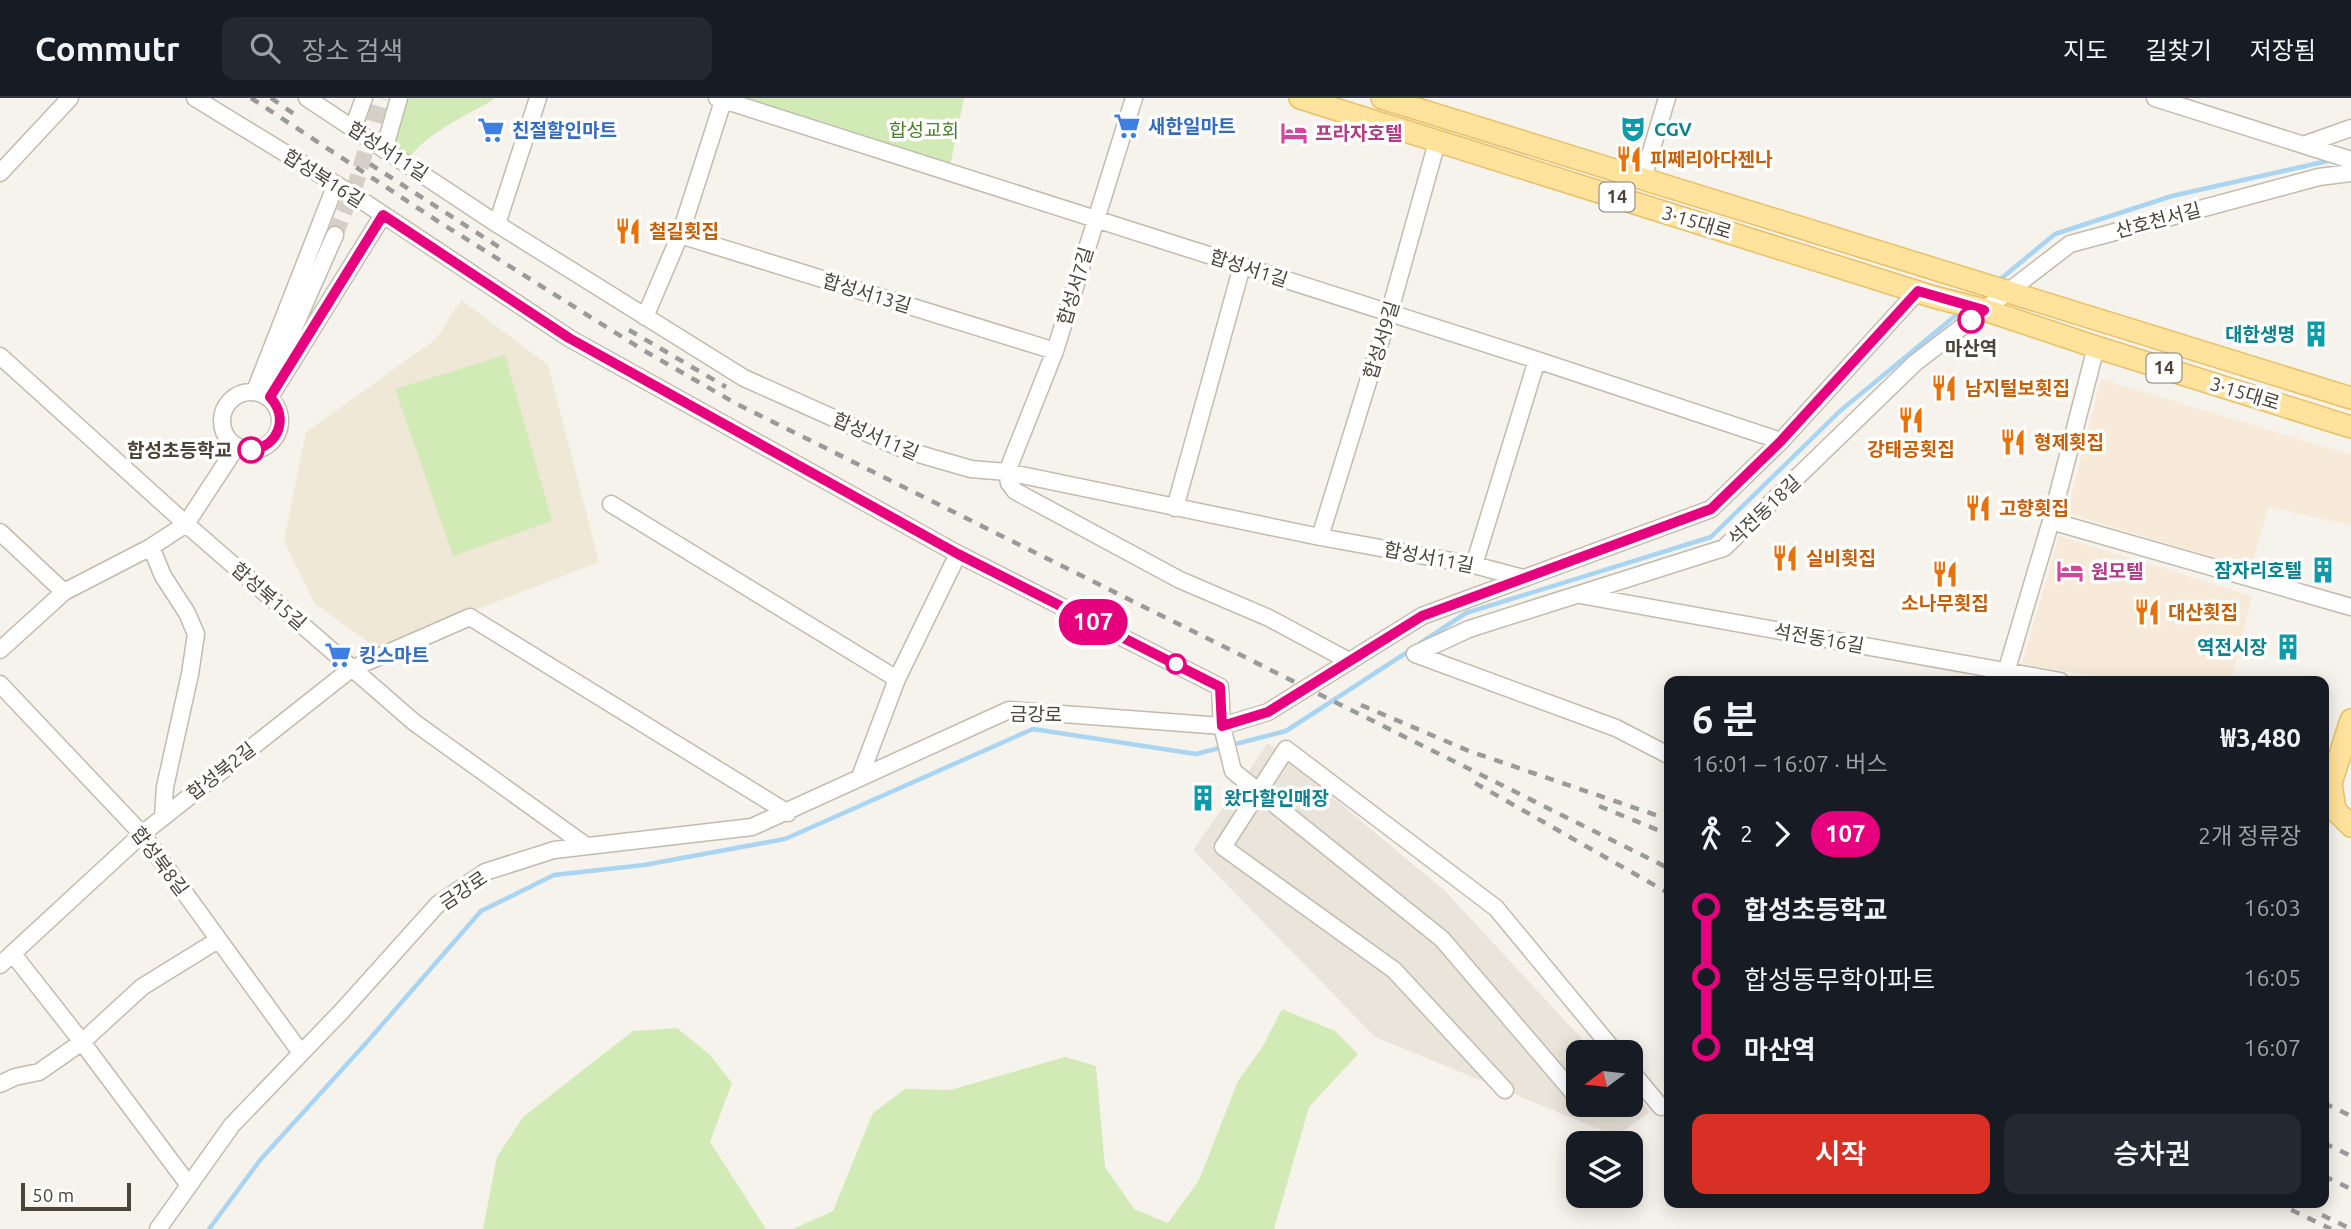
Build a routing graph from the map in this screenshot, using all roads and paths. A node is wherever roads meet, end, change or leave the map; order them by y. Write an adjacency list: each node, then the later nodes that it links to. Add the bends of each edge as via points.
1 (70, 98): 19 (street)
2 (195, 98): 22 (street, 합성북16길)
3 (307, 98): 13 (street, 합성서11길)
4 (364, 98): 13 (street)
5 (400, 98): 17 (street)
6 (538, 98): 25 (street)
7 (1134, 98): 24 (street, 합성서7길)
8 (1300, 98): 15 (main road, 3·15대로 / 14)
9 (1382, 98): 21 (main road, 3·15대로 / 14)
10 (1667, 98): 21 (street)
11 (2155, 98): 16 (street)
12 (721, 99): 24 (street, 합성서1길); 27 (street)
13 (353, 128): 17 (street, 합성서11길)
14 (2351, 128): 16 (street)
15 (1437, 142): 30 (main road, 3·15대로 / 14); 32 (street, 합성서9길)
16 (2309, 146): 18 (street)
17 (384, 150): 25 (street, 합성서11길)
18 (2351, 160)
19 (0, 173)
20 (2351, 173): 29 (street, 산호천서길, via 2319,177 2070,244)
21 (1643, 178): 29 (main road, 3·15대로 / 14)
22 (336, 184): 23 (street, 합성북16길); 38 (street)
23 (383, 215): 38 (street); 51 (street, 합성북16길, via 569,338)
24 (1096, 218): 28 (street, 합성서1길); 35 (street, 합성서7길)
25 (497, 224): 33 (street, 합성서11길)
26 (335, 235): 38 (street)
27 (680, 235): 33 (street); 35 (street, 합성서13길)
28 (1242, 266): 32 (street, 합성서1길); 45 (street)
29 (2006, 290): 31 (street, 산호천서길); 39 (main road, 3·15대로 / 14)
30 (1926, 294): 31 (main road, 14); 41 (street, 금강로)
31 (1981, 309): 34 (main road, 3·15대로 / 14); 55 (street, 석전동18길, via 1915,363 1724,548)
32 (1389, 314): 37 (street, 합성서1길); 49 (street, 합성서9길)
33 (645, 317): 43 (street, 합성서11길, via 744,379 905,450 971,469)
34 (2096, 347): 40 (main road, 3·15대로 / 14); 46 (street)
35 (1055, 351): 43 (street, 합성서7길)
36 (0, 356): 47 (street, 합성북15길)
37 (1537, 360): 41 (street, 합성서1길); 52 (street)
38 (263, 394): 42 (street, via 241,393 222,416 226,435); 42 (street, via 275,404 281,421 275,438 260,449)
39 (2351, 398)
40 (2351, 427)
41 (1781, 441): 53 (street, 금강로, via 1711,509)
42 (237, 446): 47 (street)
43 (1007, 472): 45 (street, 합성서11길); 58 (street, via 1015,491 1180,580 1269,618)
44 (611, 504): 61 (street)
45 (1175, 508): 49 (street, 합성서11길)
46 (2051, 521): 56 (street); 60 (street)
47 (186, 524): 50 (street); 59 (street, 합성북15길)
48 (0, 532): 54 (street)
49 (1320, 537): 52 (street, 합성서11길)
50 (151, 547): 54 (street); 69 (street, via 196,634)
51 (958, 554): 61 (street); 64 (street, 합성북16길, via 1220,687)
52 (1474, 565): 53 (street, 합성서11길)
53 (1523, 578): 58 (street, 금강로, via 1422,616)
54 (64, 592): 57 (street)
55 (1577, 595): 60 (street, 석전동16길); 65 (street, 석전동18길, via 1468,629 1415,654 1616,728)
56 (2351, 607)
57 (0, 650)
58 (1349, 661): 64 (street, 금강로, via 1268,712)
59 (351, 669): 68 (street, 합성북2길, via 470,617); 69 (street, 합성북2길); 72 (street, 합성북15길, via 415,723)
60 (2005, 676)
61 (897, 679): 66 (street)
62 (0, 684): 71 (street, 합성북8길)
63 (2351, 720): 70 (main road, via 2331,783 2335,810)
64 (1222, 729): 66 (street, 금강로, via 1009,710); 67 (street, via 1233,771)
65 (1664, 754)
66 (860, 776): 68 (street, 금강로)
67 (1259, 791): 76 (street, via 1286,750 1496,908); 80 (street, via 1443,939); 82 (street, via 1223,847 1394,970)
68 (788, 813): 72 (street, 금강로, via 752,827)
69 (163, 817): 71 (street, 합성북2길)
70 (2351, 826)
71 (142, 834): 73 (street, 합성북8길); 74 (street, 합성북2길)
72 (585, 845): 78 (street, 금강로, via 485,872 438,904)
73 (218, 940): 77 (street, via 142,987); 78 (street, 합성북8길)
74 (13, 954): 75 (street, 합성북2길); 77 (street)
75 (0, 965)
76 (1605, 1040)
77 (82, 1042): 79 (street, via 39,1072); 84 (street)
78 (301, 1053): 84 (street, 금강로, via 232,1125)
79 (0, 1084)
80 (1566, 1084)
81 (1643, 1085): 83 (street)
82 (1505, 1090)
83 (1661, 1107)
84 (188, 1184): 85 (street, 금강로)
85 (158, 1229)

